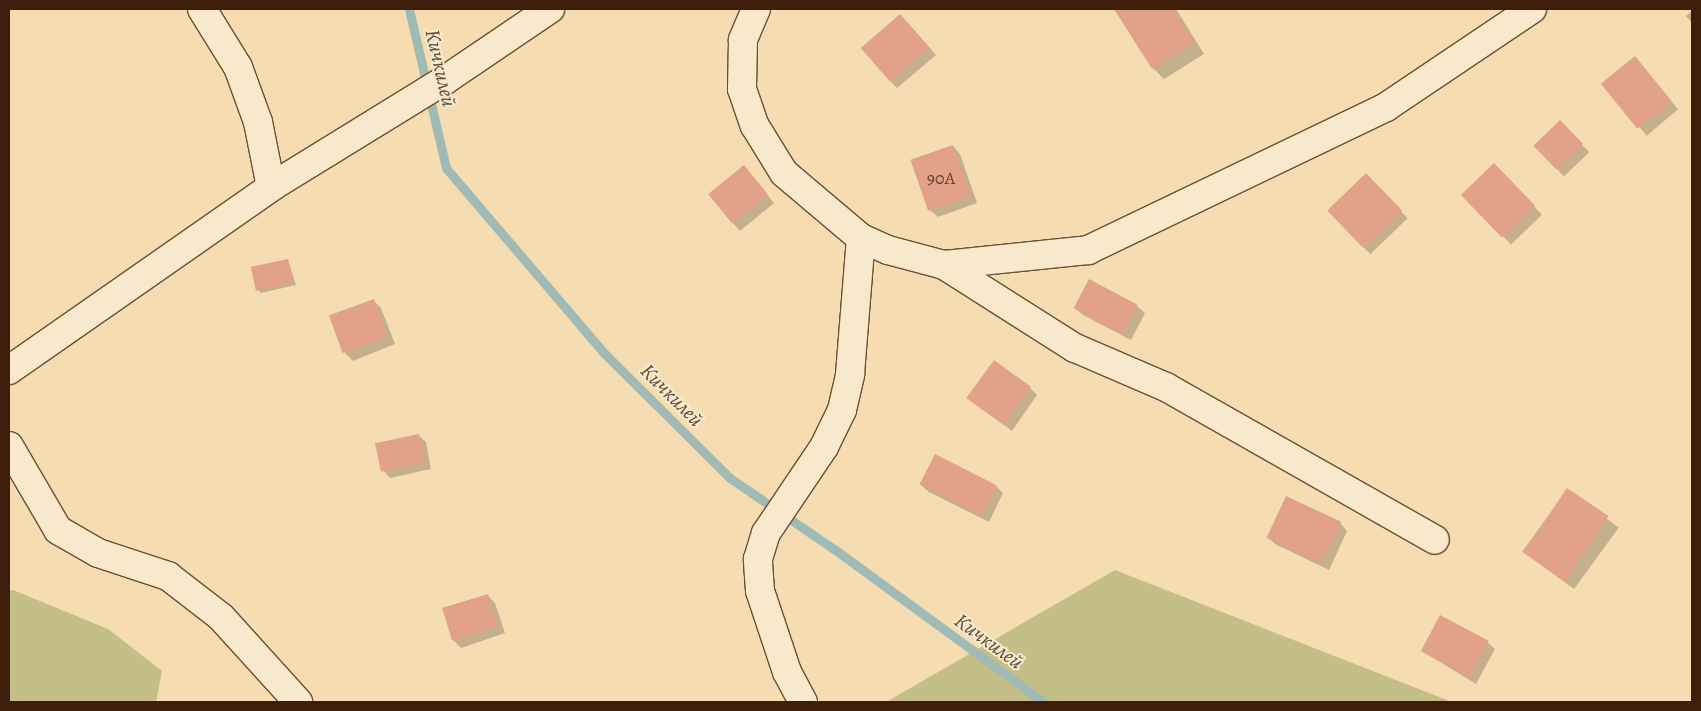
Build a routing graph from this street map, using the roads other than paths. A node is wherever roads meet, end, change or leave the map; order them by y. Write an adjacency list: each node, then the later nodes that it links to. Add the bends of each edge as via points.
1 (202, 9): 5 (street, via 238,67 258,122)
2 (550, 9): 5 (street, via 445,80)
3 (756, 9): 6 (street, via 743,40 742,89 755,126 784,173)
4 (1532, 9): 7 (street, via 1386,107 1088,250)
5 (271, 187): 8 (street)
6 (861, 238): 7 (street, via 888,250); 12 (street, via 850,374 842,410 824,447 766,533 758,559 760,591 787,672)
7 (944, 265): 10 (street, via 1075,348 1166,387)
8 (9, 370)
9 (9, 446): 11 (street, via 58,530 98,553 168,576 221,617)
10 (1435, 540)
11 (298, 702)
12 (803, 702)

